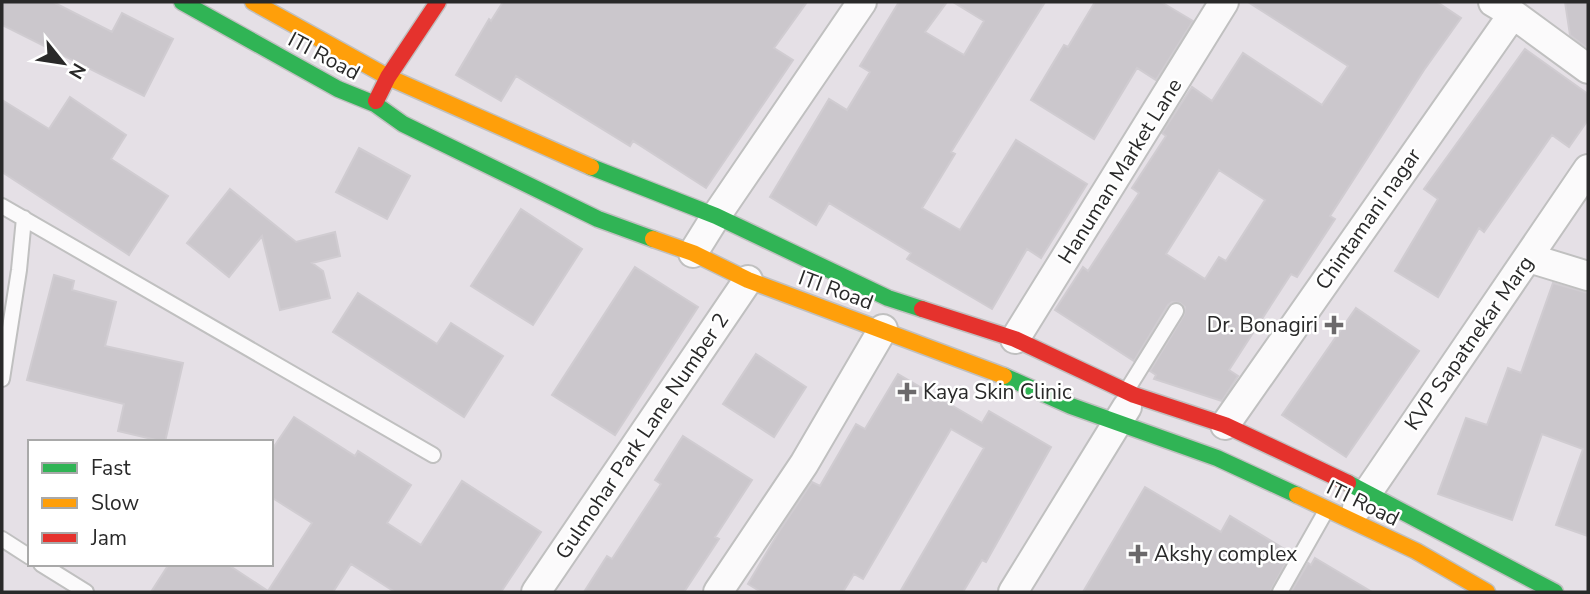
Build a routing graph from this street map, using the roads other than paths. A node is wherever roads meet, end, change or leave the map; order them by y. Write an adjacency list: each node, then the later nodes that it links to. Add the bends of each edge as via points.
1 (182, 2): 9 (main road, ITI Road, via 338,89)
2 (253, 2): 8 (main road, ITI Road)
3 (438, 2): 8 (main road)
4 (862, 2): 12 (street)
5 (1224, 2): 20 (street, Hanuman Market Lane)
6 (1503, 8): 7 (street); 24 (street, Chintamani nagar)
7 (1588, 69)
8 (388, 77): 9 (main road); 12 (main road, ITI Road, via 558,154)
9 (374, 104): 14 (main road, ITI Road, via 403,124 598,219)
10 (1588, 169): 15 (street, KVP Sapatnekar Marg)
11 (2, 205): 13 (lane)
12 (716, 216): 14 (street); 20 (main road, ITI Road, via 888,298)
13 (24, 218): 21 (lane); 25 (lane)
14 (693, 253): 17 (main road, ITI Road)
15 (1529, 258): 16 (street); 26 (street, KVP Sapatnekar Marg)
16 (1588, 276)
17 (748, 280): 19 (main road, ITI Road); 34 (street, Gulmohar Park Lane Number 2)
18 (1176, 311): 22 (lane)
19 (883, 329): 23 (main road, ITI Road); 35 (street, via 804,464)
20 (1015, 340): 22 (main road, ITI Road)
21 (2, 379)
22 (1130, 393): 23 (street); 24 (main road, ITI Road)
23 (1118, 424): 27 (main road, ITI Road, via 1209,455); 36 (street)
24 (1225, 425): 26 (main road, ITI Road)
25 (433, 455)
26 (1366, 491): 27 (street, KVP Sapatnekar Marg); 29 (main road, ITI Road)
27 (1339, 513): 32 (main road, ITI Road); 37 (lane)
28 (2, 539): 30 (lane)
29 (1469, 545): 32 (lane); 39 (main road, ITI Road)
30 (28, 556)
31 (44, 566): 33 (lane)
32 (1451, 576): 38 (main road, ITI Road)
33 (86, 592)
34 (536, 592)
35 (718, 592)
36 (1013, 592)
37 (1280, 592)
38 (1487, 592)
39 (1555, 592)

